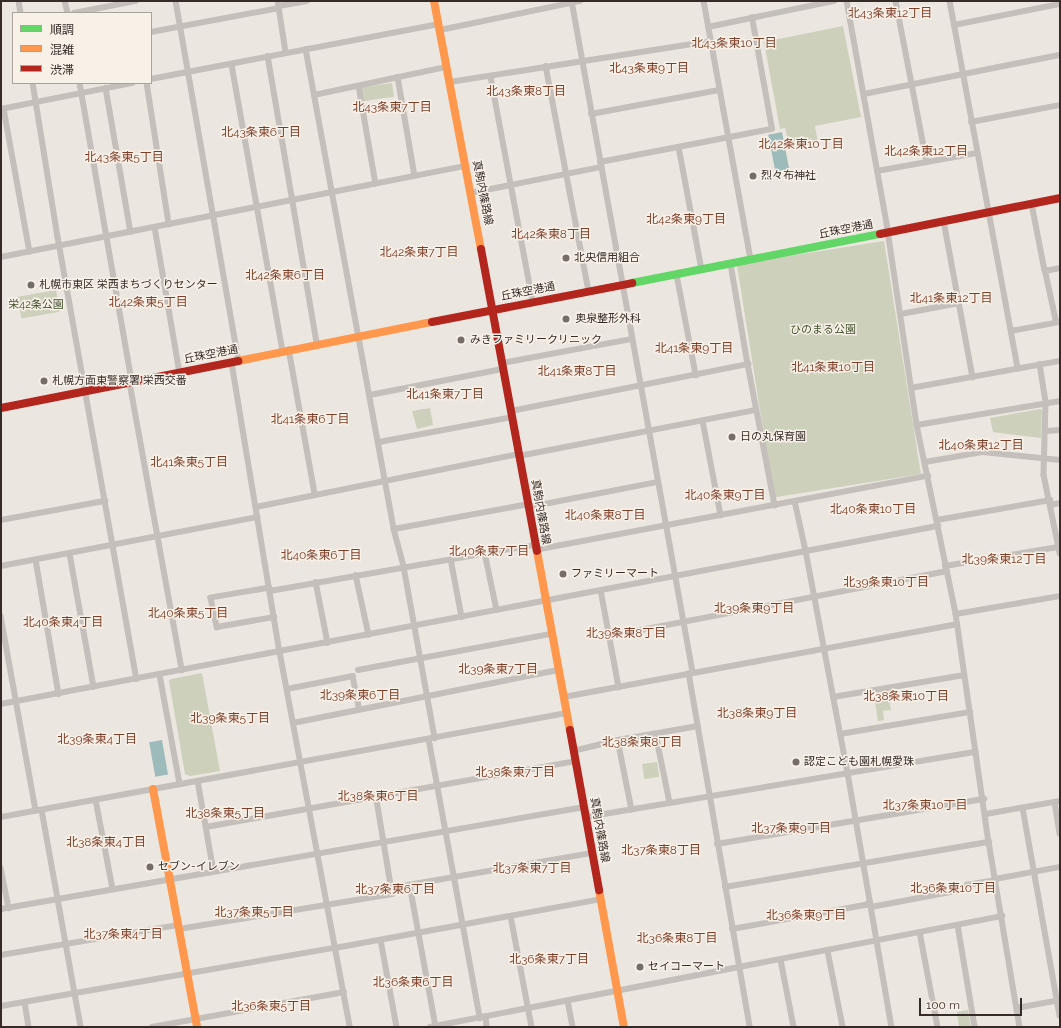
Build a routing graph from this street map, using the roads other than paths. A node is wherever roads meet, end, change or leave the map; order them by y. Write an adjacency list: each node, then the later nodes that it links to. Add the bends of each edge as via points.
1 (19, 1): 17 (street)
2 (66, 1): 18 (street)
3 (136, 1): 14 (street)
4 (176, 1): 22 (street)
5 (307, 1): 16 (street)
6 (434, 1): 23 (main road, 真駒内篠路線)
7 (580, 1): 13 (street)
8 (704, 1): 24 (street)
9 (834, 1): 20 (street)
10 (846, 1): 50 (street)
11 (896, 1): 45 (street)
12 (950, 1): 21 (street)
13 (572, 2): 23 (street); 31 (street)
14 (104, 4): 19 (street)
15 (1060, 4): 21 (street)
16 (278, 5): 22 (street); 28 (street)
17 (21, 12)
18 (68, 12)
19 (77, 12)
20 (752, 18): 24 (street); 57 (street, via 772,128)
21 (954, 25): 36 (street)
22 (180, 27): 25 (street); 35 (street)
23 (439, 27): 27 (street); 34 (main road, 真駒内篠路線)
24 (708, 28): 26 (street)
25 (152, 32)
26 (711, 41): 31 (street); 48 (street)
27 (306, 49): 28 (street); 51 (street)
28 (286, 52): 30 (street)
29 (1060, 54): 36 (street)
30 (268, 56): 32 (street); 71 (street)
31 (583, 62): 33 (street); 55 (street)
32 (232, 65): 35 (street); 73 (street)
33 (546, 66): 38 (street); 64 (street)
34 (446, 67): 37 (street); 40 (main road, 真駒内篠路線)
35 (189, 73): 39 (street); 75 (street)
36 (963, 73): 45 (street); 56 (street)
37 (398, 77): 46 (street); 65 (street)
38 (491, 77): 40 (street); 67 (street)
39 (152, 79)
40 (450, 82): 62 (main road, 真駒内篠路線)
41 (33, 84): 52 (street)
42 (80, 84): 49 (street)
43 (127, 84): 47 (street)
44 (147, 84): 77 (street)
45 (912, 84): 50 (street); 60 (street)
46 (358, 86): 51 (street); 66 (street)
47 (106, 88): 49 (street); 79 (street)
48 (719, 90): 55 (street); 57 (street)
49 (82, 93): 52 (street); 81 (street)
50 (864, 94): 63 (street)
51 (314, 95): 68 (street)
52 (37, 103): 54 (street); 82 (street)
53 (1060, 105): 56 (street)
54 (3, 109): 83 (street)
55 (591, 114): 61 (street)
56 (971, 122): 59 (street)
57 (727, 137): 58 (street); 85 (street)
58 (679, 147): 61 (street); 88 (street)
59 (977, 153): 60 (street); 74 (street)
60 (927, 162): 63 (street)
61 (601, 165): 64 (street); 91 (street)
62 (465, 166): 65 (street); 69 (main road, 真駒内篠路線)
63 (877, 172): 80 (street)
64 (566, 174): 67 (street); 92 (street)
65 (415, 176): 66 (street)
66 (376, 184): 68 (street)
67 (510, 186): 69 (street); 93 (street)
68 (332, 192): 71 (street); 99 (street)
69 (470, 193): 95 (main road, 真駒内篠路線)
70 (1060, 198): 72 (main road, 丘珠空港通)
71 (293, 200): 73 (street); 101 (street)
72 (1032, 204): 74 (main road, 丘珠空港通); 89 (street)
73 (257, 207): 75 (street); 102 (street)
74 (989, 213): 76 (main road, 丘珠空港通); 98 (street)
75 (213, 216): 77 (street); 104 (street)
76 (944, 221): 80 (main road, 丘珠空港通); 94 (street)
77 (169, 224): 78 (street)
78 (155, 227): 79 (street); 109 (street)
79 (131, 232): 81 (street)
80 (889, 232): 85 (main road, 丘珠空港通); 96 (street)
81 (108, 236): 82 (street); 112 (street)
82 (60, 246): 83 (street); 115 (street)
83 (30, 252): 84 (street)
84 (1, 257)
85 (750, 260): 86 (main road, 丘珠空港通)
86 (731, 264): 88 (main road, 丘珠空港通); 105 (street)
87 (1060, 268): 89 (street)
88 (702, 270): 90 (main road, 丘珠空港通)
89 (1045, 271): 97 (street)
90 (677, 275): 91 (main road, 丘珠空港通); 110 (street)
91 (624, 286): 92 (main road, 丘珠空港通); 100 (street)
92 (588, 292): 93 (main road, 丘珠空港通)
93 (533, 302): 95 (main road, 丘珠空港通)
94 (959, 303): 96 (street); 111 (street)
95 (493, 310): 99 (main road, 丘珠空港通); 107 (main road, 真駒内篠路線)
96 (901, 314): 114 (street)
97 (1058, 322): 98 (street)
98 (1011, 331): 108 (street)
99 (359, 335): 101 (main road, 丘珠空港通); 116 (street)
100 (632, 339): 107 (street); 113 (street)
101 (317, 344): 102 (main road, 丘珠空港通)
102 (286, 350): 104 (main road, 丘珠空港通); 135 (street)
103 (1060, 361): 106 (street)
104 (235, 362): 109 (main road, 丘珠空港通); 142 (street)
105 (748, 364): 110 (street); 120 (street)
106 (1040, 364): 108 (street); 118 (street)
107 (503, 366): 116 (street); 121 (main road, 真駒内篠路線)
108 (1018, 369): 111 (street)
109 (180, 373): 112 (main road, 丘珠空港通)
110 (696, 375): 113 (street)
111 (973, 377): 114 (street)
112 (131, 382): 115 (main road, 丘珠空港通); 149 (street)
113 (640, 386): 121 (street); 126 (street)
114 (911, 388): 123 (street)
115 (85, 392): 119 (main road, 丘珠空港通); 136 (street)
116 (370, 395): 127 (street)
117 (1060, 401): 118 (street)
118 (1046, 403): 123 (street); 124 (street)
119 (1, 408)
120 (756, 410): 122 (street); 141 (street)
121 (511, 414): 127 (street); 128 (main road, 真駒内篠路線)
122 (703, 421): 126 (street); 143 (street)
123 (917, 425): 131 (street)
124 (1046, 430): 125 (street); 129 (street)
125 (1060, 430)
126 (649, 432): 128 (street); 134 (street)
127 (379, 442): 133 (street)
128 (518, 455): 133 (street); 140 (main road, 真駒内篠路線)
129 (1044, 458): 130 (street); 131 (street, via 983,452); 138 (street, via 1044,476)
130 (1060, 460)
131 (925, 462): 132 (street)
132 (928, 476): 137 (street); 146 (street)
133 (386, 480): 135 (street); 148 (street)
134 (658, 482): 140 (street); 147 (street)
135 (314, 494): 142 (street)
136 (105, 501): 145 (street); 150 (street)
137 (795, 501): 141 (street); 153 (street)
138 (1050, 503): 139 (street); 146 (street); 151 (street)
139 (1060, 503)
140 (529, 505): 148 (street); 152 (main road, 真駒内篠路線)
141 (775, 505): 143 (street)
142 (256, 507): 144 (street)
143 (721, 515): 147 (street)
144 (258, 517): 149 (street); 164 (street)
145 (1, 520)
146 (937, 523): 153 (street); 160 (street)
147 (666, 526): 152 (street); 162 (street)
148 (394, 529): 159 (street)
149 (159, 536): 150 (street); 184 (street)
150 (112, 546): 155 (street); 190 (street)
151 (1059, 547): 160 (street)
152 (535, 548): 154 (street); 168 (main road, 真駒内篠路線)
153 (806, 551): 162 (street); 166 (street)
154 (485, 553): 156 (street); 169 (street)
155 (70, 554): 157 (street); 191 (street)
156 (451, 559): 159 (street); 173 (street)
157 (36, 560): 158 (street); 194 (street)
158 (1, 566)
159 (404, 567): 161 (street); 176 (street)
160 (946, 568): 166 (street); 170 (street)
161 (356, 575): 163 (street); 178 (street)
162 (675, 576): 165 (street); 174 (street)
163 (316, 582): 164 (street); 180 (street)
164 (270, 590): 172 (street); 172 (street, via 211,598 217,627)
165 (601, 590): 168 (street); 179 (street)
166 (814, 597): 174 (street); 181 (street)
167 (1060, 597): 170 (street)
168 (545, 601): 169 (street); 177 (main road, 真駒内篠路線)
169 (497, 610): 173 (street)
170 (956, 614): 175 (street)
171 (1, 616): 198 (street)
172 (274, 617): 182 (street)
173 (462, 617): 176 (street)
174 (683, 622): 179 (street); 187 (street)
175 (956, 624): 181 (street); 189 (street)
176 (415, 627): 178 (street); 183 (street)
177 (551, 634): 183 (street); 186 (main road, 真駒内篠路線)
178 (369, 635): 180 (street)
179 (610, 636): 192 (street)
180 (328, 643): 182 (street)
181 (824, 648): 187 (street); 197 (street)
182 (280, 652): 184 (street); 193 (street)
183 (420, 659): 185 (street); 195 (street)
184 (182, 670): 188 (street)
185 (358, 670)
186 (558, 670): 195 (street); 196 (main road, 真駒内篠路線)
187 (691, 673): 192 (street); 204 (street)
188 (160, 675): 190 (street); 216 (street)
189 (964, 676): 197 (street); 201 (street)
190 (137, 679): 191 (street)
191 (94, 687): 194 (street)
192 (619, 687): 196 (street)
193 (287, 689): 200 (street, via 353,676); 203 (street)
194 (59, 694): 198 (street)
195 (428, 696): 200 (street); 207 (street)
196 (564, 697): 202 (main road, 真駒内篠路線)
197 (834, 697): 206 (street)
198 (16, 702): 199 (street); 230 (street)
199 (1, 704)
200 (359, 708): 203 (street)
201 (970, 712): 206 (street); 211 (street)
202 (566, 713): 207 (street); 210 (main road, 真駒内篠路線)
203 (293, 723): 213 (street)
204 (698, 726): 205 (street); 220 (street)
205 (656, 734): 209 (street); 224 (street)
206 (840, 734): 214 (street)
207 (435, 738): 208 (street)
208 (429, 739): 213 (street); 217 (street)
209 (618, 740): 210 (street); 229 (street)
210 (573, 751): 212 (main road, 真駒内篠路線)
211 (976, 752): 214 (street); 221 (street)
212 (575, 761): 217 (street); 226 (main road, 真駒内篠路線)
213 (301, 762): 215 (street); 225 (street)
214 (848, 773): 220 (street); 234 (street)
215 (198, 781): 216 (street); 235 (street)
216 (180, 784): 218 (street)
217 (437, 786): 219 (street); 236 (street)
218 (153, 789): 222 (street); 249 (main road)
219 (376, 797): 225 (street); 239 (street)
220 (710, 797): 224 (street); 240 (street)
221 (984, 799): 231 (street); 234 (street)
222 (96, 800): 228 (street); 254 (street)
223 (1057, 801): 227 (street); 237 (street)
224 (670, 803): 229 (street)
225 (309, 808): 235 (street); 242 (street)
226 (584, 808): 233 (main road, 真駒内篠路線); 236 (street)
227 (1023, 808): 231 (street); 246 (street)
228 (42, 810): 230 (street); 255 (street)
229 (632, 810): 233 (street)
230 (36, 811): 232 (street)
231 (986, 814): 238 (street)
232 (1, 817)
233 (586, 817): 241 (main road, 真駒内篠路線)
234 (856, 820): 240 (street); 243 (street)
235 (206, 827): 247 (street)
236 (446, 832): 239 (street); 248 (street)
237 (1060, 834)
238 (989, 842): 243 (street); 250 (street)
239 (383, 843): 242 (street); 253 (street)
240 (718, 844): 252 (street)
241 (592, 853): 248 (street); 256 (main road, 真駒内篠路線)
242 (318, 854): 247 (street); 258 (street)
243 (864, 864): 252 (street); 257 (street)
244 (1060, 866): 246 (street)
245 (1, 868): 259 (street)
246 (1034, 871): 250 (street); 281 (street)
247 (214, 872): 249 (street)
248 (454, 877): 251 (street); 263 (street)
249 (170, 880): 254 (street); 265 (main road)
250 (995, 880): 257 (street, via 967,885 956,891); 262 (street)
251 (410, 885): 253 (street); 268 (street)
252 (725, 887): 266 (street)
253 (391, 888): 258 (street, via 392,894)
254 (113, 889): 255 (street)
255 (58, 899): 259 (street); 271 (street)
256 (601, 899): 261 (street); 278 (main road, 真駒内篠路線)
257 (870, 904): 266 (street); 270 (street)
258 (326, 905): 265 (street); 272 (street)
259 (9, 908): 260 (street)
260 (1, 909)
261 (511, 916): 263 (street); 286 (street)
262 (1002, 916): 264 (street); 285 (street)
263 (464, 924): 268 (street); 288 (street)
264 (958, 925): 267 (street); 305 (street)
265 (179, 927): 271 (street); 277 (main road)
266 (732, 929): 276 (street)
267 (920, 932): 270 (street); 304 (street)
268 (419, 933): 269 (street); 295 (street)
269 (381, 940): 272 (street); 294 (street)
270 (876, 941): 273 (street); 303 (street)
271 (66, 944): 274 (street); 280 (street)
272 (335, 948): 277 (street); 279 (street)
273 (828, 951): 275 (street); 302 (street)
274 (1, 955)
275 (781, 960): 276 (street); 301 (street)
276 (739, 968): 278 (street); 300 (street)
277 (188, 974): 280 (street); 289 (main road)
278 (618, 991): 282 (street); 299 (main road, 真駒内篠路線)
279 (344, 992): 289 (street); 293 (street)
280 (75, 993): 283 (street); 291 (street)
281 (1059, 1000): 285 (street); 287 (street)
282 (568, 1001): 286 (street); 298 (street)
283 (25, 1002): 284 (street); 290 (street)
284 (1, 1006)
285 (1017, 1008): 306 (street)
286 (529, 1009): 288 (street); 297 (street)
287 (1060, 1016)
288 (483, 1017): 295 (street); 296 (street)
289 (197, 1023): 292 (street)
290 (29, 1027)
291 (81, 1027)
292 (152, 1027)
293 (350, 1027)
294 (397, 1027)
295 (434, 1027)
296 (488, 1027)
297 (532, 1027)
298 (573, 1027)
299 (624, 1027)
300 (750, 1027)
301 (794, 1027)
302 (843, 1027)
303 (892, 1027)
304 (938, 1027)
305 (975, 1027)
306 (1020, 1027)

